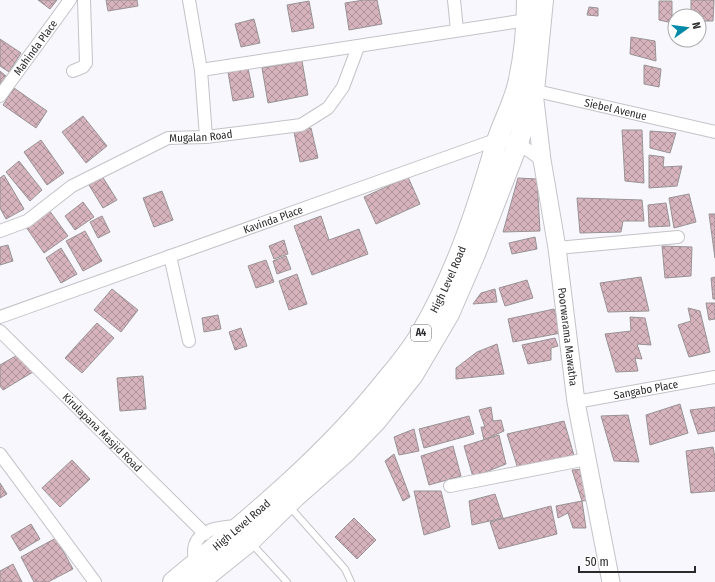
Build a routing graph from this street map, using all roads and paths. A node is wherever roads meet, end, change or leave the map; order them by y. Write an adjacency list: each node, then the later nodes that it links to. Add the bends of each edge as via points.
1 (70, 0): 13 (street, Mahinda Place)
2 (84, 0): 11 (street, via 86,63)
3 (189, 0): 10 (street)
4 (454, 0): 8 (street)
5 (527, 0): 7 (highway, High Level Road / A4)
6 (543, 0): 12 (highway, High Level Road / A4)
7 (527, 20): 8 (street); 12 (highway, High Level Road / A4)
8 (457, 30): 9 (street)
9 (358, 46): 10 (street); 15 (street, Mugalan Road, via 343,87 328,108 301,125)
10 (201, 70): 15 (street)
11 (73, 71)
12 (526, 88): 14 (street, Siebel Avenue); 16 (highway, High Level Road / A4); 17 (highway, High Level Road / A4); 18 (main road, Poorwarama Mawatha)
13 (0, 96)
14 (715, 132)
15 (206, 138): 19 (street, Mugalan Road, via 168,138 72,186 27,221)
16 (498, 139): 17 (street); 22 (street, Kavinda Place); 33 (highway, High Level Road / A4, via 486,181 449,280 420,336 347,428 262,509)
17 (518, 144): 18 (street); 31 (highway, High Level Road / A4, via 449,314 413,375 376,421 345,453)
18 (542, 160): 21 (main road, Poorwarama Mawatha)
19 (0, 231)
20 (678, 237): 21 (street)
21 (557, 248): 27 (main road, Poorwarama Mawatha)
22 (170, 256): 23 (street, Kavinda Place); 25 (street)
23 (0, 317)
24 (0, 331): 32 (street, Kirulapana Masjid Road)
25 (189, 341)
26 (715, 377): 27 (street, Sangabo Place)
27 (576, 402): 29 (main road, Poorwarama Mawatha)
28 (0, 454): 35 (street)
29 (587, 459): 30 (street); 39 (main road, Poorwarama Mawatha)
30 (450, 486)
31 (288, 504): 33 (highway, High Level Road / A4); 38 (lane, via 345,568)
32 (204, 534): 33 (street, via 218,528); 34 (street, via 195,545)
33 (245, 534): 34 (highway, High Level Road / A4); 37 (lane)
34 (197, 573): 36 (highway, High Level Road / A4)
35 (95, 582)
36 (173, 582)
37 (287, 582)
38 (351, 582)
39 (611, 582)

